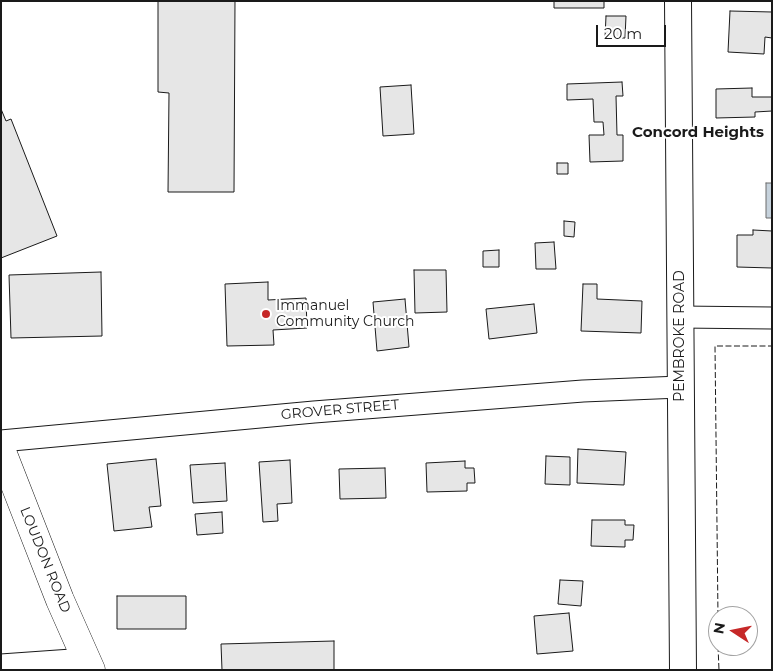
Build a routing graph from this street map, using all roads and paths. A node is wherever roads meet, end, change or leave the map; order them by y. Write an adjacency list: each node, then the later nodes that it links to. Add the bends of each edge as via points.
1 (678, 1): 2 (street, PEMBROKE ROAD)
2 (680, 317): 3 (street); 4 (street, PEMBROKE ROAD)
3 (772, 318)
4 (680, 387): 5 (street, GROVER STREET, via 583,391 314,412); 9 (street, PEMBROKE ROAD)
5 (1, 441)
6 (1, 449): 7 (main road, LOUDON ROAD)
7 (88, 664): 8 (street)
8 (1, 665)
9 (683, 670)

